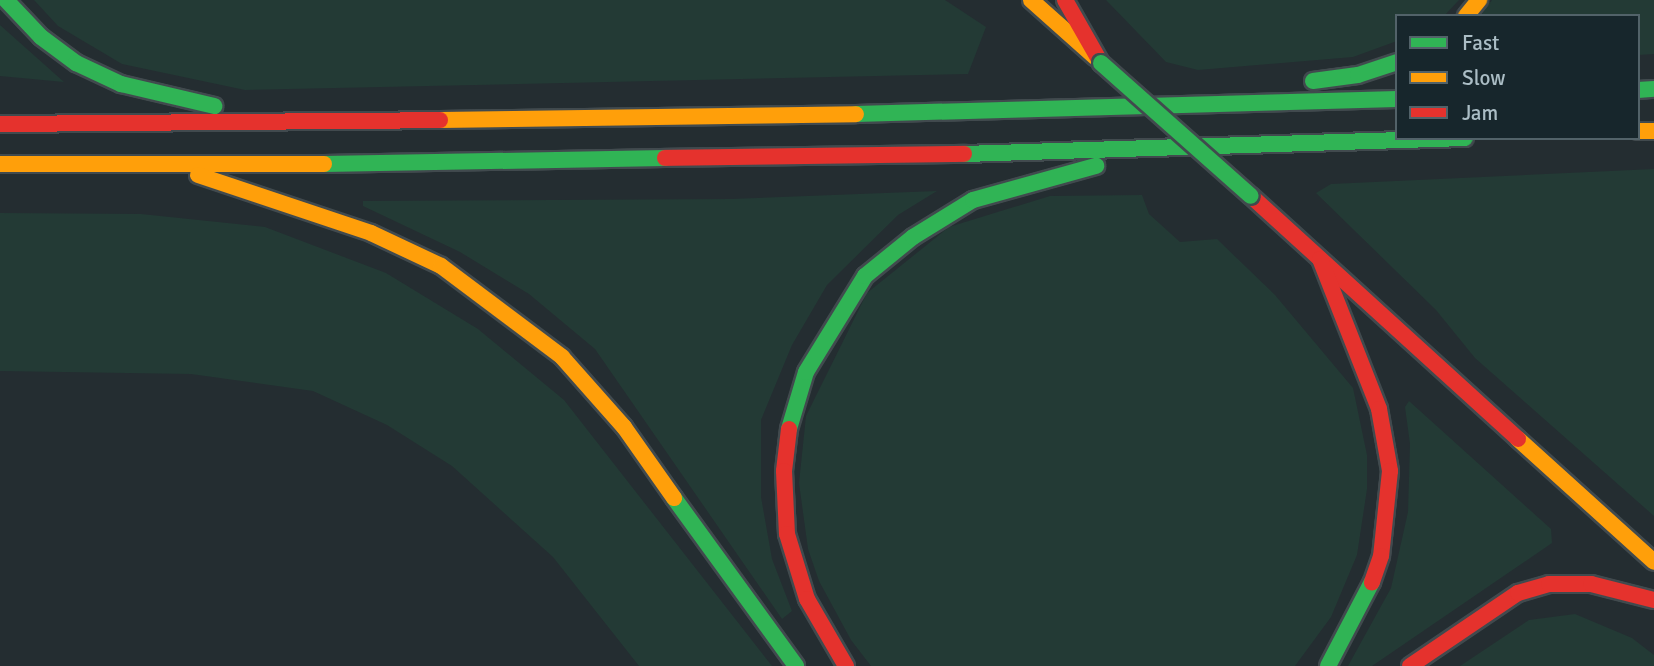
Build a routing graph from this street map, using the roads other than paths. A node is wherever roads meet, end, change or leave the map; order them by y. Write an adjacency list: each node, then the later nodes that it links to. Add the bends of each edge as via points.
1 (6, 0): 10 (main road, via 41,37 76,63 121,85 173,99)
2 (1031, 0): 6 (main road)
3 (1065, 0): 6 (main road)
4 (1479, 0): 5 (main road)
5 (1468, 14)
6 (1101, 63): 16 (main road, bridge)
7 (1395, 63): 9 (main road, via 1358,75)
8 (1395, 99): 9 (main road)
9 (1096, 109): 10 (main road)
10 (306, 122): 11 (main road)
11 (0, 124)
12 (1417, 140): 13 (main road)
13 (1152, 151): 15 (main road); 20 (main road, via 973,200 913,237 865,276 832,323 806,372 791,416 784,471 787,534 807,600)
14 (0, 164): 15 (main road)
15 (170, 166): 19 (main road, via 371,233 441,266 505,310 562,357 624,427 764,628)
16 (1320, 260): 17 (main road); 21 (main road, via 1380,409 1390,471 1381,556 1364,604)
17 (1654, 562)
18 (1654, 600): 22 (main road, via 1591,584 1549,584 1518,593)
19 (796, 666)
20 (846, 666)
21 (1328, 666)
22 (1410, 666)

